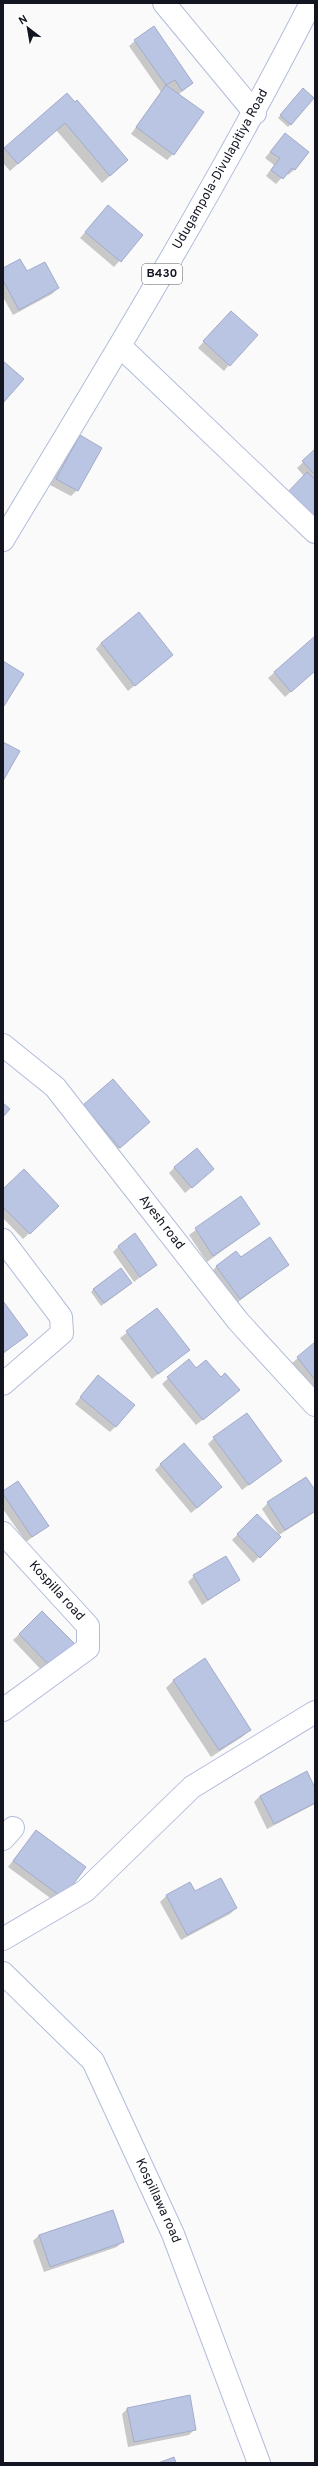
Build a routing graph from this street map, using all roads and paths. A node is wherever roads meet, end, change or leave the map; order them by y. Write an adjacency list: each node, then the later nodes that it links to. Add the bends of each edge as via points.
1 (164, 3): 3 (street)
2 (311, 3): 3 (street, Udugampola-Divulapitiya Road / B430)
3 (255, 112): 4 (street, Udugampola-Divulapitiya Road / B430)
4 (120, 346): 5 (street); 6 (street, Udugampola-Divulapitiya Road / B430)
5 (315, 532)
6 (3, 540)
7 (3, 1044): 10 (street, Ayesh road, via 55,1087 238,1321)
8 (3, 1240): 9 (street, via 61,1317 62,1333)
9 (3, 1384)
10 (315, 1405)
11 (3, 1533): 12 (street, Kospilla road, via 88,1626 88,1648)
12 (3, 1710)
13 (315, 1712): 14 (street, via 192,1787 85,1891)
14 (3, 1939)
15 (3, 1973): 16 (street, Kospillawa road, via 93,2061 173,2234)
16 (259, 2463)

